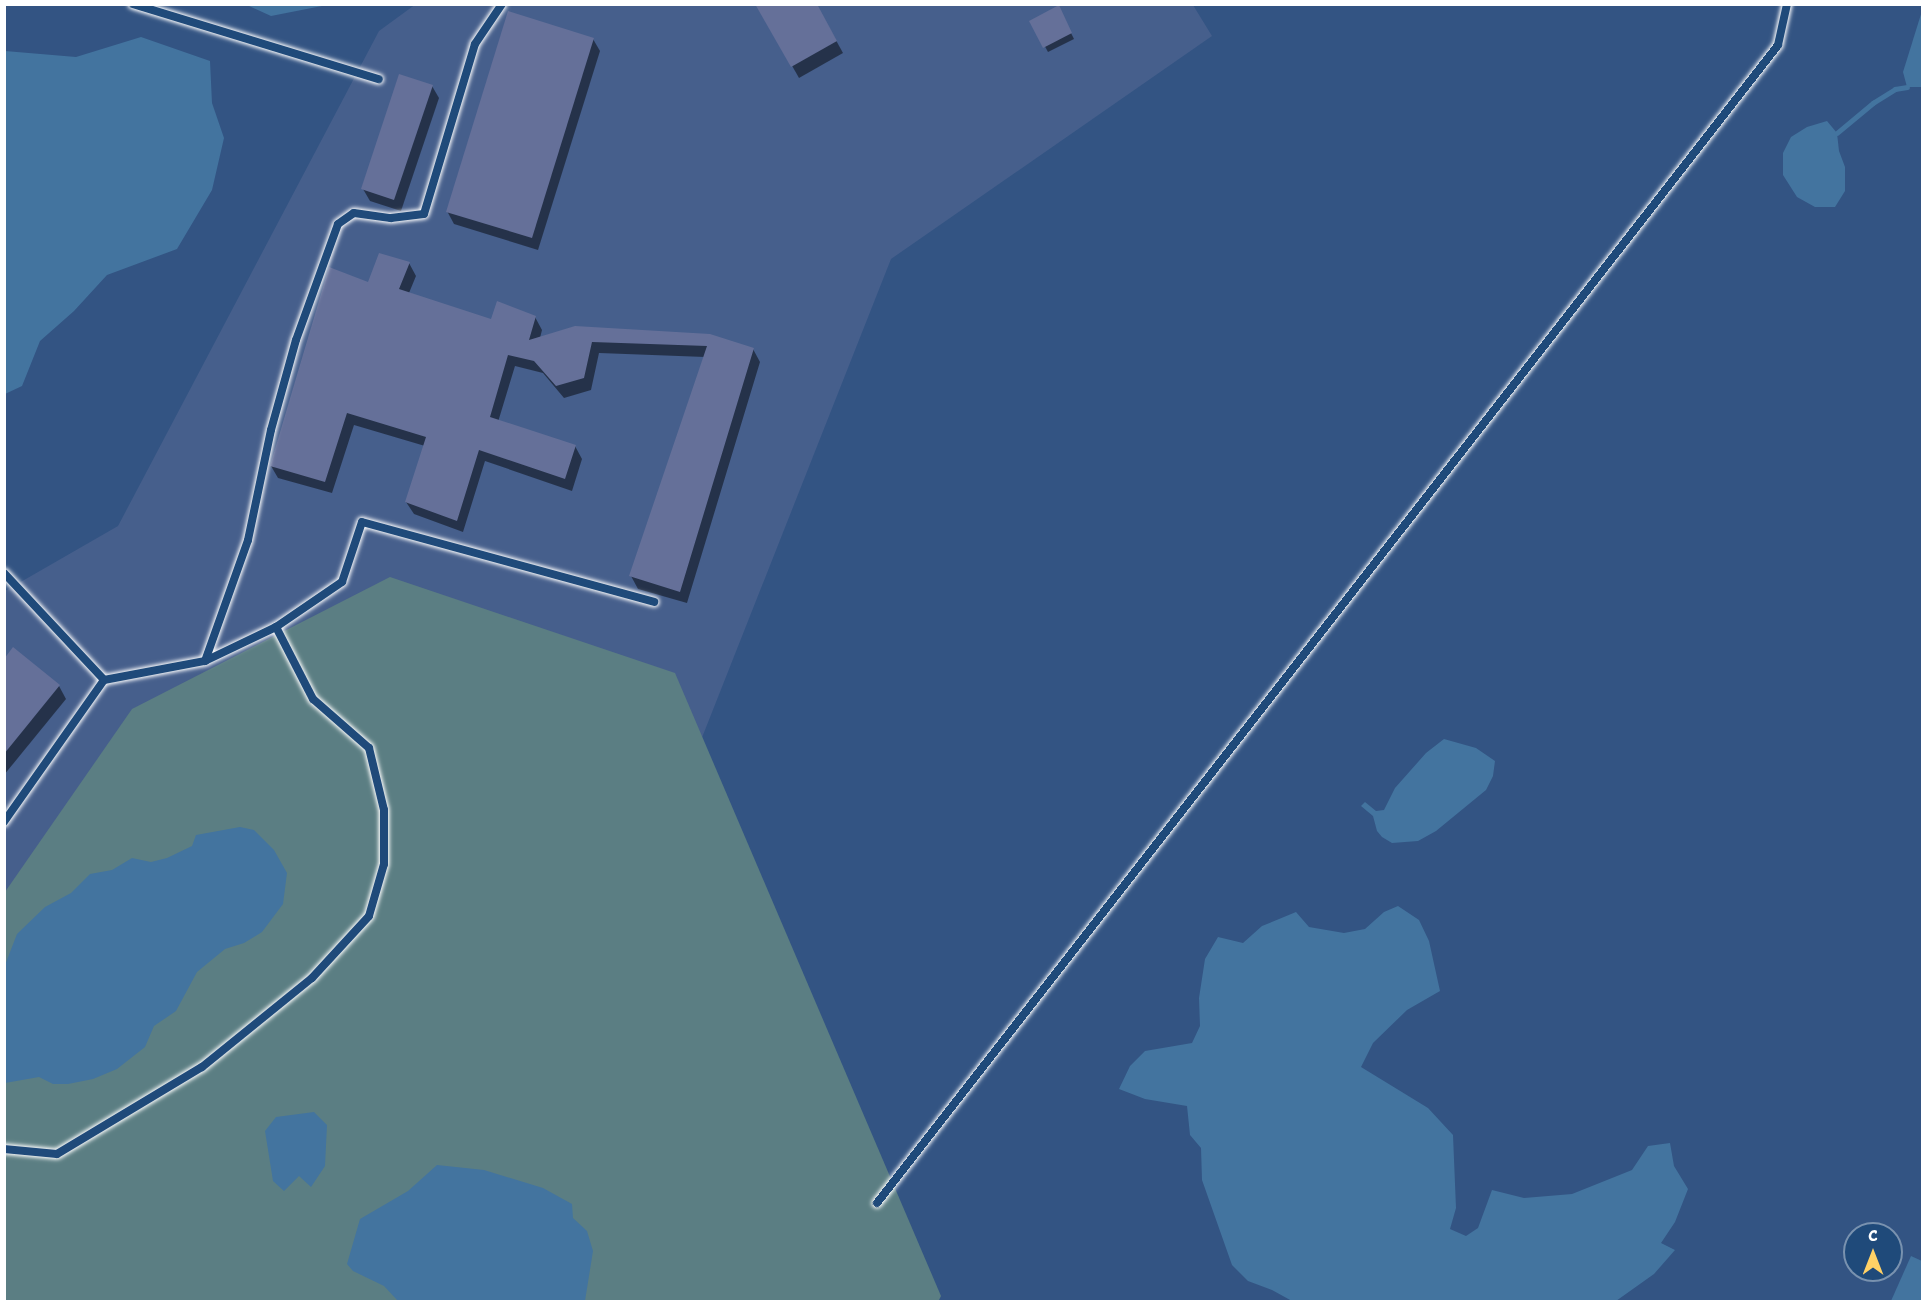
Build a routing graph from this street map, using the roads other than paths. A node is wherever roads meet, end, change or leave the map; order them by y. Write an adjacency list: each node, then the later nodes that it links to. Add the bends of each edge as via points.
1 (133, 4): 4 (lane)
2 (502, 4): 8 (lane, via 475,44 424,214 391,218 354,213 338,224 296,340 271,430 248,540)
3 (1787, 4): 12 (lane, via 1778,45)
4 (379, 79)
5 (4, 573): 9 (lane)
6 (654, 602): 7 (lane, via 362,522 342,582)
7 (276, 627): 8 (lane); 11 (lane, via 313,699 369,748 384,810 384,864 369,916 312,978 202,1067 57,1154)
8 (205, 661): 9 (lane)
9 (104, 680): 10 (lane)
10 (4, 822)
11 (4, 1149)
12 (877, 1203)

